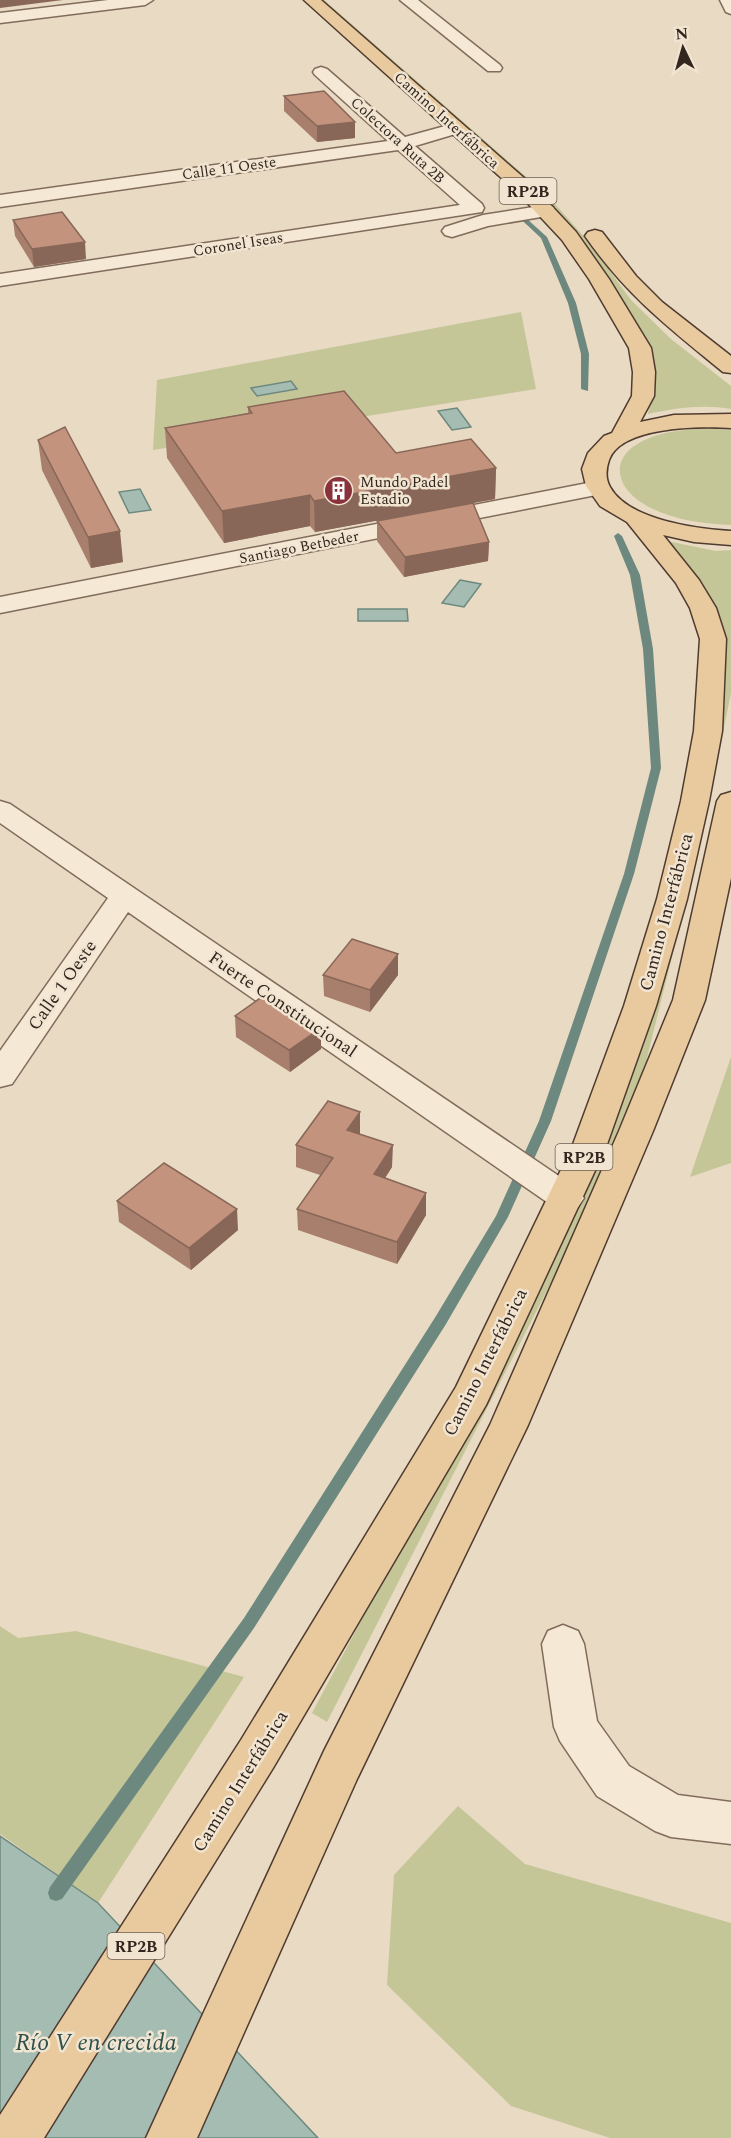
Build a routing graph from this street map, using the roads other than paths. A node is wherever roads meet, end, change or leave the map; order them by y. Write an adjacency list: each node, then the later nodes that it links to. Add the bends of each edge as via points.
1 (146, 0): 8 (street)
2 (312, 0): 11 (main road, Camino Interfábrica / RP2B)
3 (338, 0): 7 (main road)
4 (408, 0): 9 (street)
5 (728, 0): 6 (street)
6 (731, 9)
7 (356, 15)
8 (0, 18)
9 (494, 68)
10 (321, 72): 12 (street, Colectora Ruta 2B)
11 (456, 128): 12 (street, Calle 11 Oeste); 15 (main road, Camino Interfábrica / RP2B)
12 (401, 144): 13 (street, Calle 11 Oeste); 14 (street, Colectora Ruta 2B)
13 (0, 201)
14 (475, 208): 18 (street, Coronel Iseas)
15 (546, 211): 17 (street); 21 (main road, Camino Interfábrica / RP2B, via 599,279 640,348 643,396)
16 (581, 220): 19 (main road, via 628,280)
17 (437, 233)
18 (0, 280)
19 (731, 368)
20 (731, 421): 21 (main road, Camino Interfábrica / RP2B, via 680,420)
21 (621, 436): 22 (main road, Camino Interfábrica / RP2B, via 602,451 594,469)
22 (598, 488): 23 (main road, Camino Interfábrica / RP2B, via 613,504); 25 (street, Santiago Betbeder)
23 (637, 519): 24 (main road, Camino Interfábrica / RP2B, via 675,532); 30 (main road, Camino Interfábrica / RP2B, via 687,580 703,608 713,639 708,731 672,899 644,996 589,1147)
24 (731, 538)
25 (0, 605)
26 (731, 801): 34 (main road, Camino Interfábrica / RP2B, via 688,1000 636,1131 509,1425 340,1767)
27 (0, 810): 28 (street, Fuerte Constitucional)
28 (125, 895): 29 (street, Calle 1 Oeste); 30 (street, Fuerte Constitucional)
29 (0, 1076)
30 (566, 1198): 33 (main road, Camino Interfábrica / RP2B, via 472,1394 257,1754)
31 (563, 1644): 32 (street, via 576,1727 613,1781 671,1816)
32 (731, 1822)
33 (15, 2138)
34 (171, 2138)

